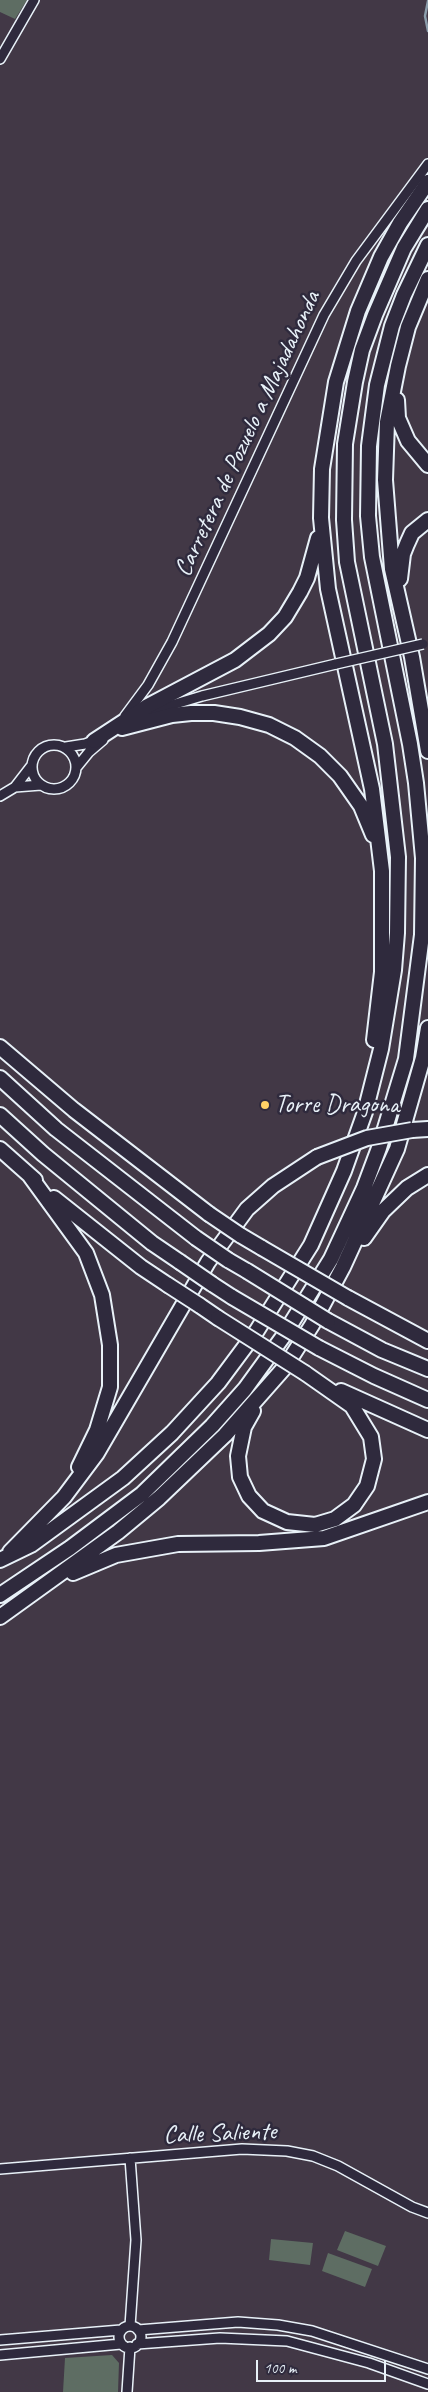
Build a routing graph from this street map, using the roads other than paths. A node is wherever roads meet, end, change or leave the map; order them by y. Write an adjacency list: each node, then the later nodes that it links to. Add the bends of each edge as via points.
1 (34, 0): 2 (street)
2 (0, 59)
3 (427, 172): 6 (highway); 17 (street, Carretera de Pozuelo a Majadahonda, via 361,253 324,316 164,657)
4 (428, 190): 6 (highway)
5 (428, 209): 33 (highway, via 404,248 362,350 345,444 347,562 387,754 395,820 398,896 394,970 381,1049 365,1112)
6 (400, 222): 12 (highway, via 358,311 338,372 322,469)
7 (428, 245): 10 (highway, via 401,303)
8 (428, 279): 9 (highway, via 408,327)
9 (398, 366): 11 (highway, via 398,418 408,441); 14 (highway, via 387,422 385,480)
10 (377, 385): 14 (highway, via 376,470); 48 (highway, via 368,446 368,516 378,596 416,783 423,897 418,980 406,1059 379,1148 331,1260 245,1389 199,1440 142,1494)
11 (428, 465)
12 (321, 518): 17 (highway, via 307,578 278,625 235,660 161,698); 26 (highway, via 328,589 372,789)
13 (428, 520): 15 (highway, via 412,533 403,554)
14 (392, 569): 15 (highway)
15 (401, 608): 20 (highway)
16 (426, 644): 17 (street, Carretera de Pozuelo a Majadahonda, bridge, via 189,699)
17 (119, 727): 18 (highway); 22 (street, Carretera de Pozuelo a Majadahonda, via 89,752); 26 (highway, via 172,715 214,713 240,716 295,738 320,756 349,788 370,824)
18 (94, 741): 19 (street)
19 (66, 747): 21 (street, via 45,747 38,752); 22 (street, via 75,760)
20 (428, 751)
21 (32, 765): 23 (street); 24 (street)
22 (76, 768): 23 (street, via 72,780 61,788)
23 (41, 785): 24 (street)
24 (15, 787): 25 (street)
25 (0, 796)
26 (382, 871): 33 (highway, via 384,931 378,1010 367,1078)
27 (428, 1028): 36 (highway, via 398,1149)
28 (0, 1047): 37 (highway, bridge, via 74,1110 209,1214 262,1248)
29 (0, 1078): 40 (highway, bridge, via 56,1129 228,1260 328,1321 382,1350)
30 (0, 1115): 43 (highway, bridge, via 152,1243 212,1284 319,1348)
31 (428, 1129): 45 (highway, bridge, via 367,1138 317,1157 273,1186 248,1209 208,1262 97,1453)
32 (0, 1149): 35 (highway)
33 (344, 1171): 47 (highway, via 311,1245 256,1332 218,1383 172,1433 122,1478 31,1545)
34 (428, 1175): 36 (highway, via 407,1188 383,1211)
35 (30, 1176): 41 (highway, bridge, via 141,1267); 45 (highway, via 86,1253 102,1295 110,1345 110,1387 97,1430)
36 (343, 1267): 42 (highway, via 312,1325 285,1367)
37 (394, 1322): 38 (highway); 39 (highway)
38 (428, 1334)
39 (428, 1341)
40 (428, 1369)
41 (305, 1373): 42 (highway, via 352,1406 370,1436 374,1459 367,1486 354,1505 335,1518 315,1525 287,1522 263,1511 249,1496 240,1477 238,1456 244,1428); 44 (highway)
42 (264, 1392): 49 (highway, via 202,1459 159,1498 118,1532)
43 (428, 1400)
44 (428, 1430)
45 (64, 1497): 47 (highway)
46 (428, 1502): 49 (highway, via 324,1538 267,1543 178,1544 116,1554 80,1569)
47 (3, 1558)
48 (0, 1595)
49 (0, 1617)
50 (130, 2158): 51 (street, Calle Saliente); 52 (street, Calle Saliente, via 242,2150 287,2151 313,2156 338,2166); 53 (street, via 136,2240)
51 (0, 2169)
52 (428, 2213)
53 (134, 2328): 54 (street); 56 (street, via 140,2334); 58 (street, via 238,2322 278,2325 312,2331)
54 (121, 2330): 55 (street); 56 (street, via 119,2335)
55 (0, 2340)
56 (130, 2345): 57 (street); 59 (street, via 220,2338 288,2341 369,2363); 60 (street)
57 (0, 2355)
58 (428, 2369)
59 (428, 2384)
60 (127, 2392)

